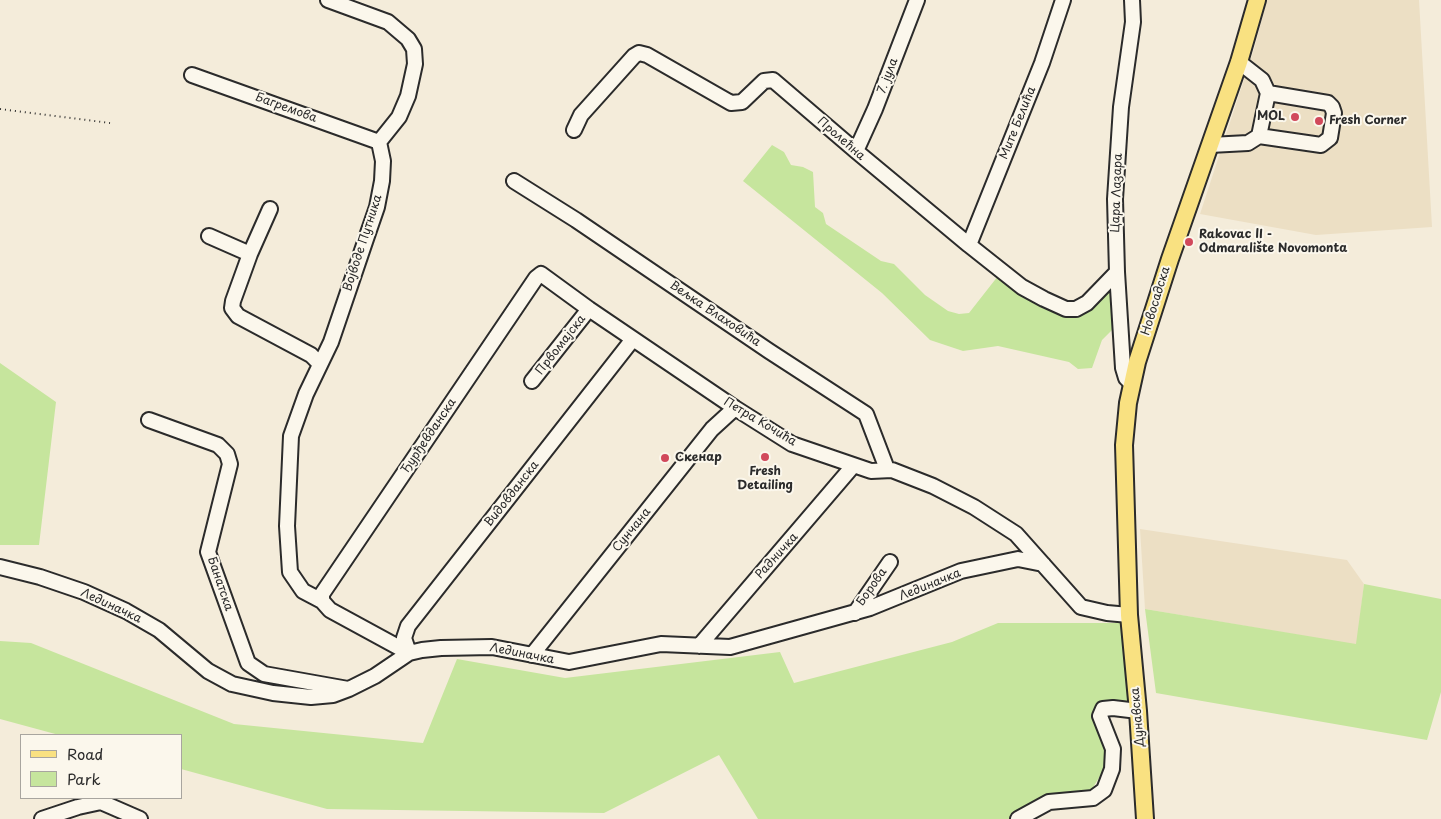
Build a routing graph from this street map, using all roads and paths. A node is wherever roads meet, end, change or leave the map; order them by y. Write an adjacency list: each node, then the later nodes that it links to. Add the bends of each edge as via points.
1 (328, 0): 13 (street, via 388,22 408,38 414,49 415,64 408,96 399,117)
2 (918, 0): 15 (street, 7. јула)
3 (1132, 0): 21 (street, Цара Лазара, via 1133,22 1121,107 1115,199)
4 (1257, 0): 6 (main road, Новосадска)
5 (1061, 1): 19 (street, Мите Белића, via 1042,63)
6 (1239, 62): 8 (street, via 1262,80); 14 (main road, Новосадска)
7 (192, 75): 13 (street, Багремова)
8 (1268, 93): 12 (street); 12 (street, via 1328,103 1334,114 1330,138 1321,145)
9 (0, 109): 10 (path)
10 (110, 123)
11 (574, 130): 15 (street, Пролећна, via 581,115 634,56 643,53 731,102 742,102 764,81 776,81)
12 (1259, 136): 14 (street, via 1248,144)
13 (379, 142): 25 (street, Војводе Путника, via 383,161 376,207 331,342)
14 (1210, 145): 27 (main road, Новосадска, via 1170,259)
15 (856, 152): 19 (street, Пролећна)
16 (514, 181): 31 (street, Вељка Влаховића, via 866,414)
17 (270, 209): 20 (street)
18 (209, 236): 20 (street)
19 (969, 245): 21 (street, Пролећна, via 1022,287 1066,309 1076,309 1086,303)
20 (250, 254): 25 (street, via 232,308 238,316 311,355)
21 (1117, 272): 27 (street, Цара Лазара, via 1122,368)
22 (541, 274): 23 (street, Петра Кочића); 35 (street, Ђурђевданска, via 322,594)
23 (589, 309): 24 (street, Петра Кочића); 26 (street, Првомајска)
24 (633, 339): 28 (street, Петра Кочића); 39 (street, Видовданска, via 408,626 404,638)
25 (320, 364): 35 (street, Војводе Путника, via 291,436 287,526 290,572 303,590)
26 (532, 381)
27 (1132, 384): 37 (main road, Новосадска, via 1124,445)
28 (735, 408): 30 (street, Петра Кочића, via 792,444); 40 (street, Сунчана, via 712,430)
29 (150, 420): 41 (street, Банатска, via 218,445 226,454 230,464 208,552 248,663 264,674)
30 (854, 466): 31 (street, Петра Кочића, via 876,472); 38 (street, Радничка)
31 (887, 469): 33 (street, Петра Кочића, via 933,486 974,507 1013,531)
32 (890, 562): 36 (street, Борова)
33 (1043, 564): 36 (street, Лединачка, via 1018,559 961,571); 37 (street, Петра Кочића, via 1081,606)
34 (0, 567): 41 (street, Лединачка, via 40,576 126,611 159,630 208,671 232,684 311,697)
35 (322, 601): 39 (street, Војводе Путника, via 330,610)
36 (855, 613): 38 (street, Лединачка, via 737,646)
37 (1129, 615): 42 (main road, Дунавска)
38 (699, 646): 40 (street, Лединачка, via 661,644 569,662)
39 (409, 653): 40 (street, Лединачка, via 441,648 492,647); 41 (street, Лединачка)
40 (532, 655)
41 (349, 689)
42 (1138, 711): 45 (street, via 1103,709 1100,716 1113,750 1112,769 1104,790 1092,798 1049,802); 46 (main road, Дунавска)
43 (42, 819): 44 (street, via 101,802)
44 (140, 819)
45 (1018, 819)
46 (1144, 819)

